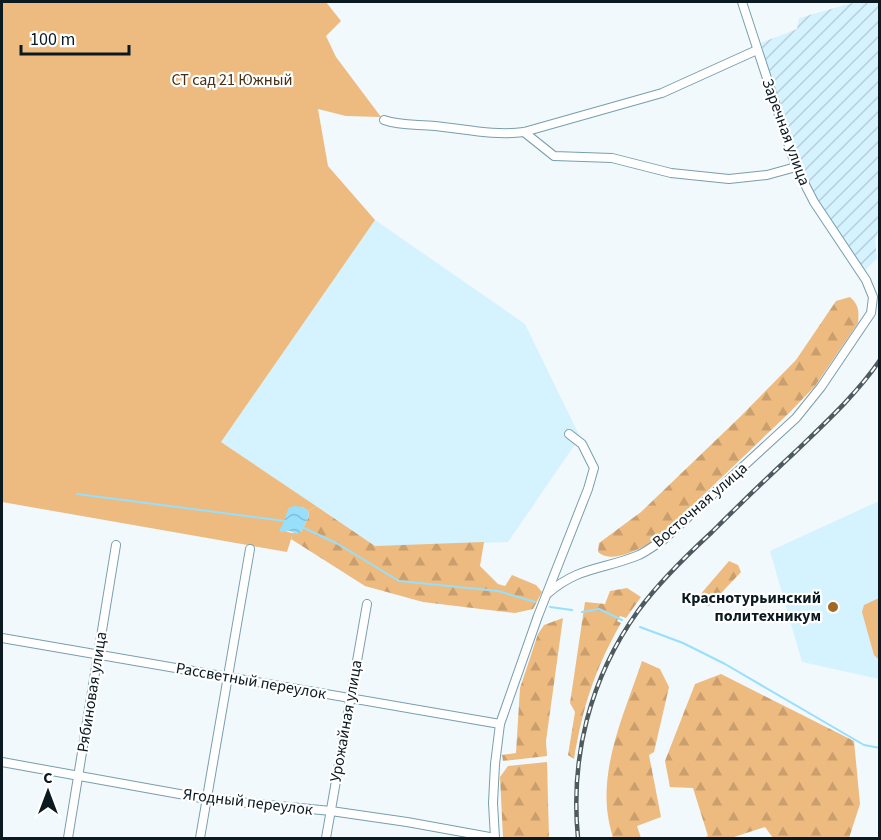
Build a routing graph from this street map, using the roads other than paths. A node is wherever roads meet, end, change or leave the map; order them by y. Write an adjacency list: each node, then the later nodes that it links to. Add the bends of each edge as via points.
1 (742, 2): 2 (street, Заречная улица)
2 (757, 50): 4 (street, via 662,93); 5 (street, Заречная улица)
3 (384, 120): 4 (street, via 490,133)
4 (524, 132): 5 (street, via 554,156 612,158 671,173 729,179)
5 (796, 167): 6 (street, Заречная улица)
6 (848, 254): 10 (street, Восточная улица, via 870,289 871,313 795,418 663,540 639,555 574,575)
7 (569, 434): 10 (street, via 582,444 594,468)
8 (116, 545): 13 (street, Рябиновая улица)
9 (250, 549): 14 (street)
10 (547, 594): 16 (street)
11 (366, 604): 15 (street, Урожайная улица)
12 (2, 638): 13 (street, Рассветный переулок)
13 (98, 655): 14 (street, Рассветный переулок); 18 (street, Рябиновая улица)
14 (228, 677): 15 (street, Рассветный переулок); 19 (street)
15 (350, 698): 16 (street, Рассветный переулок); 20 (street, Урожайная улица)
16 (500, 724): 24 (street, via 493,803)
17 (2, 762): 18 (street, Ягодный переулок)
18 (78, 776): 19 (street, Ягодный переулок); 21 (street, Рябиновая улица)
19 (207, 799): 20 (street, Ягодный переулок); 22 (street)
20 (331, 811): 23 (street, Урожайная улица); 24 (street, Ягодный переулок)
21 (68, 838)
22 (200, 838)
23 (326, 838)
24 (495, 838)

